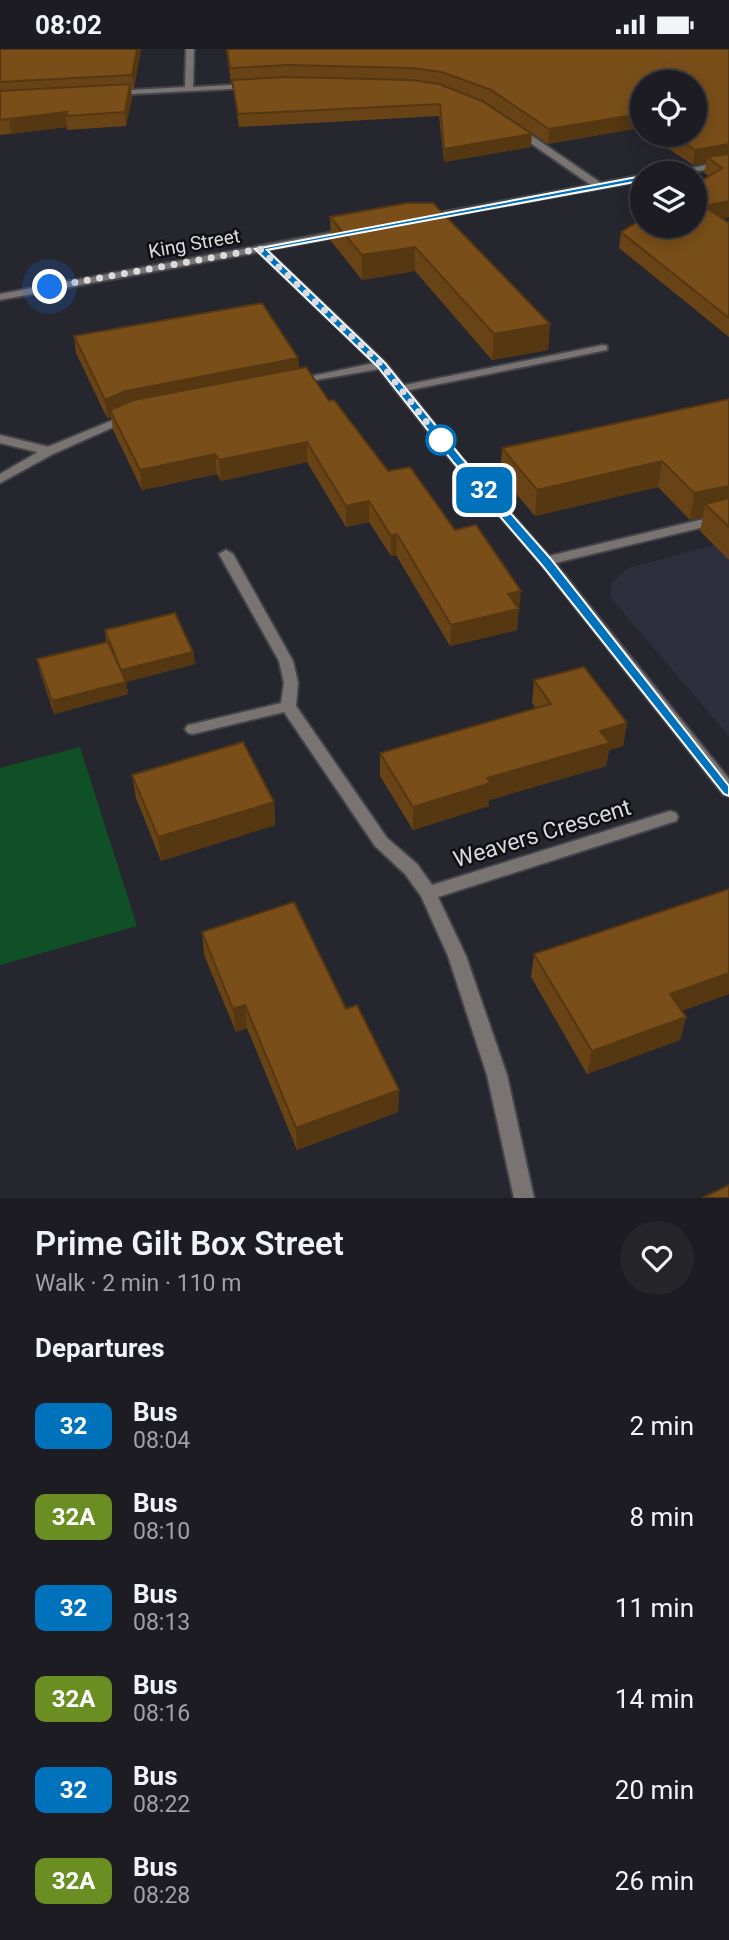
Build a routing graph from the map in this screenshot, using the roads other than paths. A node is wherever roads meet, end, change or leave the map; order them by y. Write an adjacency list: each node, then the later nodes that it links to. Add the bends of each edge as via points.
1 (190, 49): 3 (street)
2 (263, 85): 3 (street)
3 (190, 88): 4 (street)
4 (108, 93)
5 (509, 124): 9 (street)
6 (729, 163): 7 (street)
7 (707, 167)
8 (630, 181): 9 (street)
9 (599, 186): 10 (street)
10 (423, 219)
11 (355, 231): 12 (street, King Street)
12 (260, 249): 13 (street, King Street); 15 (street)
13 (0, 297)
14 (603, 348): 17 (street)
15 (382, 365): 16 (street); 17 (street)
16 (289, 383)
17 (400, 390): 24 (street)
18 (146, 412): 20 (street)
19 (0, 439): 20 (street)
20 (50, 451): 21 (street)
21 (0, 479)
22 (729, 517): 24 (street)
23 (226, 554): 25 (street, via 286,661 291,683)
24 (546, 561): 27 (street)
25 (288, 706): 26 (street); 29 (street, via 381,842 411,869)
26 (193, 729)
27 (729, 790)
28 (670, 817): 29 (street, Weavers Crescent)
29 (428, 893): 30 (street, via 457,956 497,1075)
30 (524, 1198)

